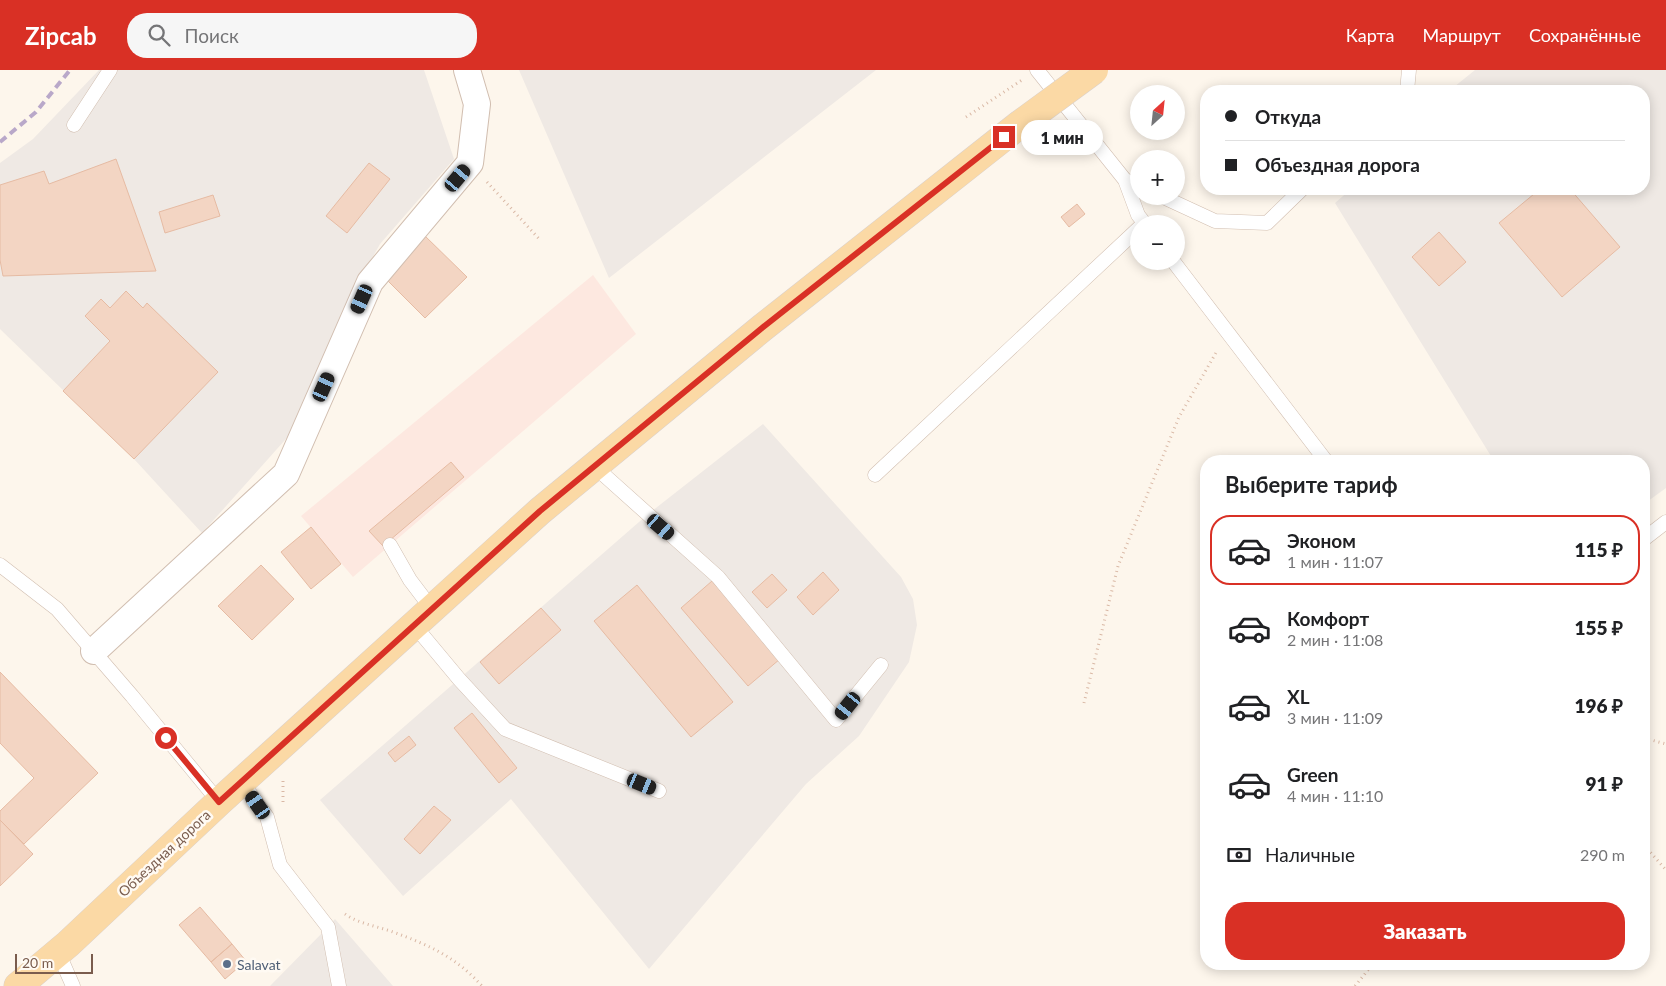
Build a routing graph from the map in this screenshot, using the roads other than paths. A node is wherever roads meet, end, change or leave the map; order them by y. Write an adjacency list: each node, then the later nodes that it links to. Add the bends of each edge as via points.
1 (110, 70): 7 (lane)
2 (467, 70): 23 (street, via 477,104 470,163 370,282 286,474)
3 (1037, 70): 8 (lane)
4 (1094, 70): 16 (main road, Объездная дорога, bridge, via 1019,125 762,328)
5 (1409, 70): 6 (lane)
6 (1408, 85)
7 (74, 125)
8 (1125, 180): 9 (lane); 12 (lane)
9 (1130, 182)
10 (1296, 195): 11 (lane, via 1267,223 1215,220)
11 (1181, 205)
12 (1138, 215)
13 (1130, 236): 17 (lane)
14 (1180, 270): 15 (lane)
15 (1321, 455)
16 (594, 466): 22 (main road, Объездная дорога); 24 (lane, via 718,577 836,720)
17 (875, 475)
18 (1666, 522): 19 (lane)
19 (1650, 534)
20 (390, 545): 22 (lane, via 410,580)
21 (0, 565): 23 (lane, via 57,609)
22 (423, 617): 25 (main road, Объездная дорога); 26 (lane, via 459,680 505,728)
23 (94, 651): 27 (lane)
24 (881, 665)
25 (241, 781): 27 (main road, Объездная дорога); 31 (lane, via 267,818 280,865 328,927)
26 (659, 791)
27 (219, 802): 28 (main road, Объездная дорога)
28 (58, 952): 29 (main road, Объездная дорога); 30 (lane)
29 (18, 986)
30 (73, 986)
31 (339, 986)

